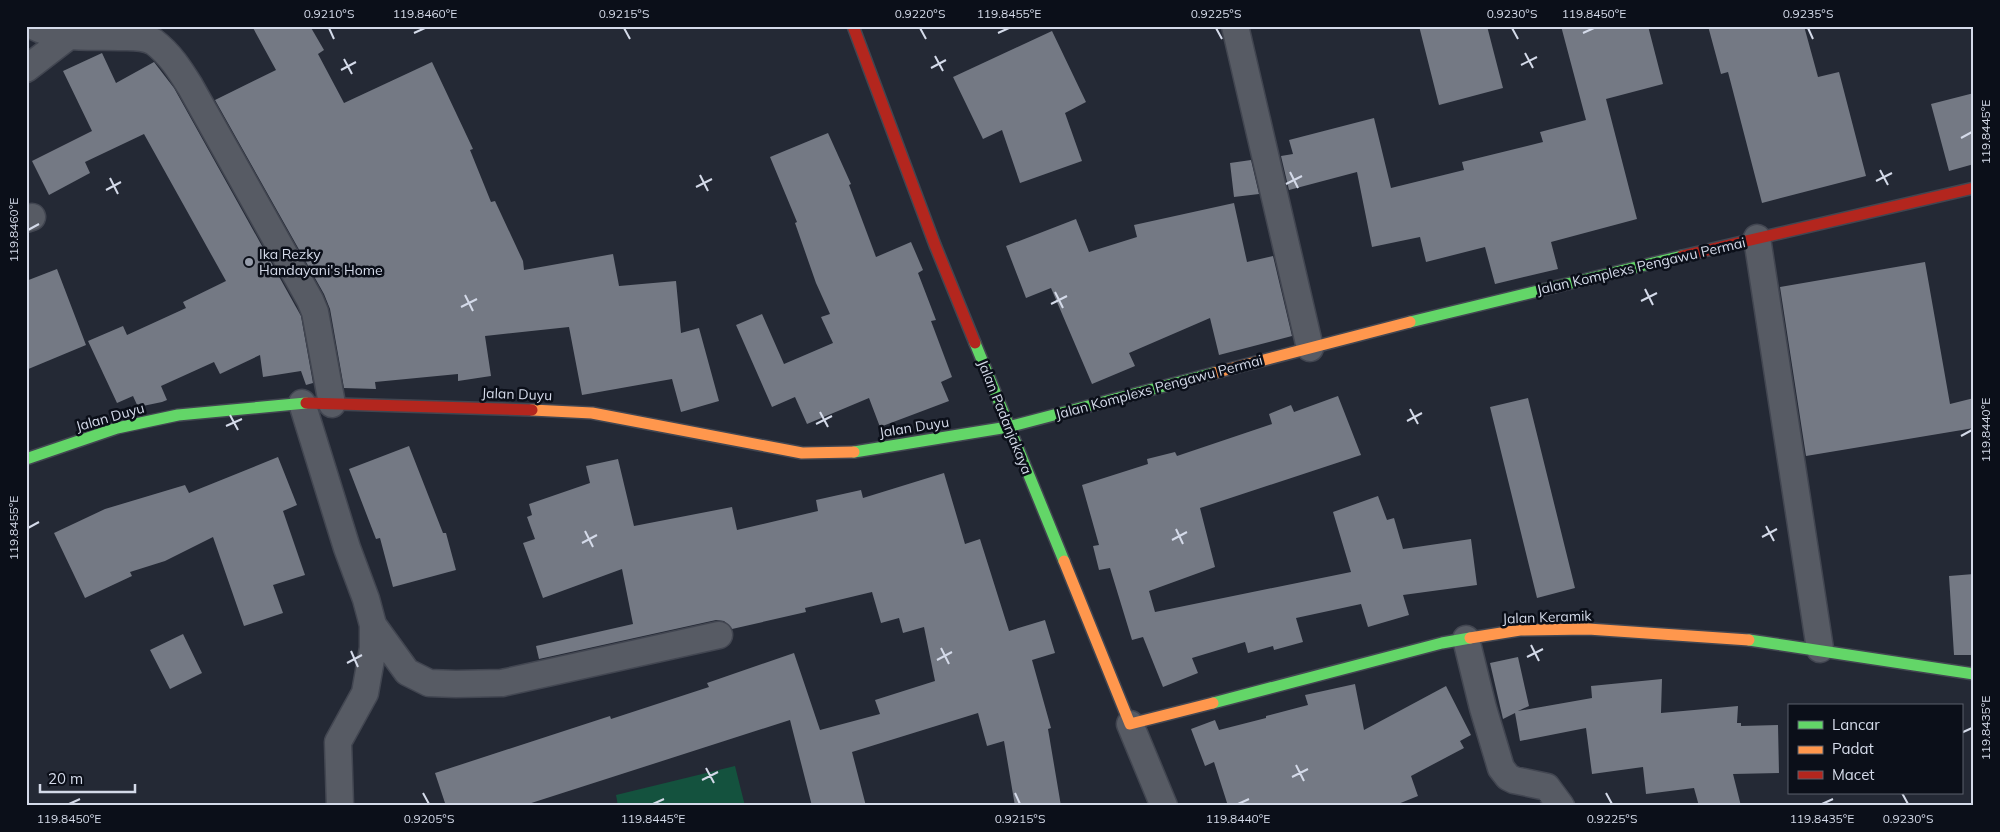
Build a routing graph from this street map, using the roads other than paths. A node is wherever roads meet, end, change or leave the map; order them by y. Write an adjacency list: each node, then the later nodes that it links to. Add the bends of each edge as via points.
1 (33, 26): 4 (street)
2 (853, 26): 11 (street, Jalan Padanjakaya, via 935,245)
3 (1235, 26): 8 (street)
4 (69, 36): 5 (street); 10 (street, via 139,37 152,41 174,62 310,300)
5 (26, 69)
6 (1974, 188): 7 (street, Jalan Komplexs Pengawu Permai)
7 (1757, 238): 8 (street, Jalan Komplexs Pengawu Permai, via 1466,307); 16 (street)
8 (1310, 348): 11 (street, Jalan Komplexs Pengawu Permai)
9 (302, 403): 10 (street, Jalan Duyu); 12 (street, Jalan Duyu, via 178,415 117,428); 13 (street)
10 (332, 404): 11 (street, Jalan Duyu, via 592,413 802,453 822,454)
11 (1008, 426): 18 (street, Jalan Padanjakaya)
12 (26, 459)
13 (373, 625): 14 (street, via 407,672 429,683 456,684 502,683); 19 (street, via 373,648 365,693 338,742)
14 (719, 635)
15 (1466, 639): 16 (street, Jalan Keramik, via 1520,630 1588,629 1764,641); 18 (street, Jalan Keramik); 21 (street, via 1501,768 1514,780 1548,787)
16 (1820, 649): 17 (street, Jalan Keramik)
17 (1974, 674)
18 (1130, 724): 20 (street, Jalan Padanjakaya)
19 (340, 806)
20 (1164, 806)
21 (1562, 806)

